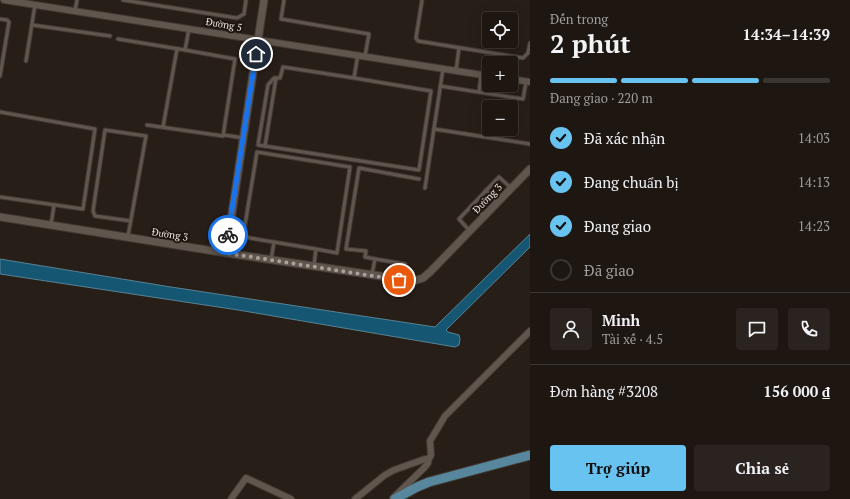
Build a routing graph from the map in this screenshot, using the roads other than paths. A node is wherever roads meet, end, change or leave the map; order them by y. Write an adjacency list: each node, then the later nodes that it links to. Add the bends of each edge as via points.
1 (4, 0): 8 (street, Đường 5)
2 (77, 0): 9 (lane)
3 (124, 0): 4 (lane, via 237,18 244,14)
4 (246, 0)
5 (264, 0): 15 (street)
6 (284, 0): 21 (lane, via 281,19 369,34)
7 (422, 0): 17 (lane, via 416,38 418,41)
8 (35, 5): 9 (street, Đường 5); 11 (lane)
9 (75, 11): 12 (street, Đường 5)
10 (0, 19): 26 (lane, via 7,20 9,24)
11 (32, 25): 13 (lane); 22 (lane)
12 (189, 29): 15 (street, Đường 5); 19 (lane)
13 (110, 36)
14 (118, 39): 18 (lane)
15 (258, 40): 20 (street, Đường 5); 40 (street)
16 (530, 43): 17 (lane, via 528,54 523,58)
17 (459, 48): 24 (lane)
18 (177, 49): 19 (lane); 37 (lane)
19 (185, 50): 39 (lane, via 235,59)
20 (358, 54): 21 (street, Đường 5); 28 (lane)
21 (366, 56): 23 (street, Đường 5)
22 (26, 61)
23 (443, 68): 24 (street, Đường 5); 31 (lane)
24 (456, 71): 25 (street, Đường 5)
25 (481, 75): 32 (lane)
26 (0, 76)
27 (276, 78): 28 (lane, via 280,78 283,67); 33 (lane, via 268,85); 34 (lane)
28 (354, 78): 42 (lane, via 431,91 419,170)
29 (518, 80): 30 (street)
30 (528, 82): 32 (lane, via 523,100)
31 (440, 86): 32 (lane); 38 (lane)
32 (479, 92)
33 (264, 110): 34 (lane); 42 (lane, via 258,145)
34 (271, 111): 42 (lane)
35 (0, 112): 50 (lane, via 95,129 83,209)
36 (147, 125): 37 (lane)
37 (163, 127): 39 (lane, via 223,136)
38 (434, 129): 41 (lane); 45 (lane)
39 (224, 134): 40 (lane)
40 (244, 138): 60 (street)
41 (530, 144)
42 (265, 146)
43 (530, 169): 46 (street, Đường 3)
44 (419, 178): 61 (lane, via 359,168 346,249 366,251 365,257)
45 (425, 188)
46 (511, 188): 47 (lane, via 499,177); 49 (street, Đường 3)
47 (486, 190): 49 (lane); 51 (lane)
48 (0, 197): 50 (lane)
49 (498, 202): 52 (street, Đường 3)
50 (54, 205): 55 (lane)
51 (472, 205): 52 (lane); 56 (lane, via 459,219)
52 (484, 216): 56 (street, Đường 3)
53 (0, 217): 55 (street, Đường 3)
54 (131, 221): 54 (lane, via 93,214 105,130 146,136); 57 (lane)
55 (51, 225): 57 (street, Đường 3)
56 (470, 231): 65 (street, Đường 3, via 423,278 414,281)
57 (128, 238): 60 (street, Đường 3)
58 (274, 242): 59 (lane); 59 (lane, via 247,237 244,234 256,152 350,167 337,253); 62 (lane)
59 (316, 249): 64 (lane)
60 (226, 253): 62 (street, Đường 3)
61 (375, 259): 63 (lane); 65 (lane)
62 (271, 260): 64 (street, Đường 3)
63 (405, 264)
64 (314, 267): 65 (street, Đường 3)
65 (372, 276)
66 (530, 331): 68 (street, via 445,416 430,441 431,455)
67 (530, 455): 73 (main road, via 429,482)
68 (428, 461): 71 (street, via 419,461 394,470); 72 (street, via 428,464)
69 (231, 499): 70 (street, via 242,482 251,480)
70 (291, 499)
71 (355, 499)
72 (392, 499)
73 (396, 499)

